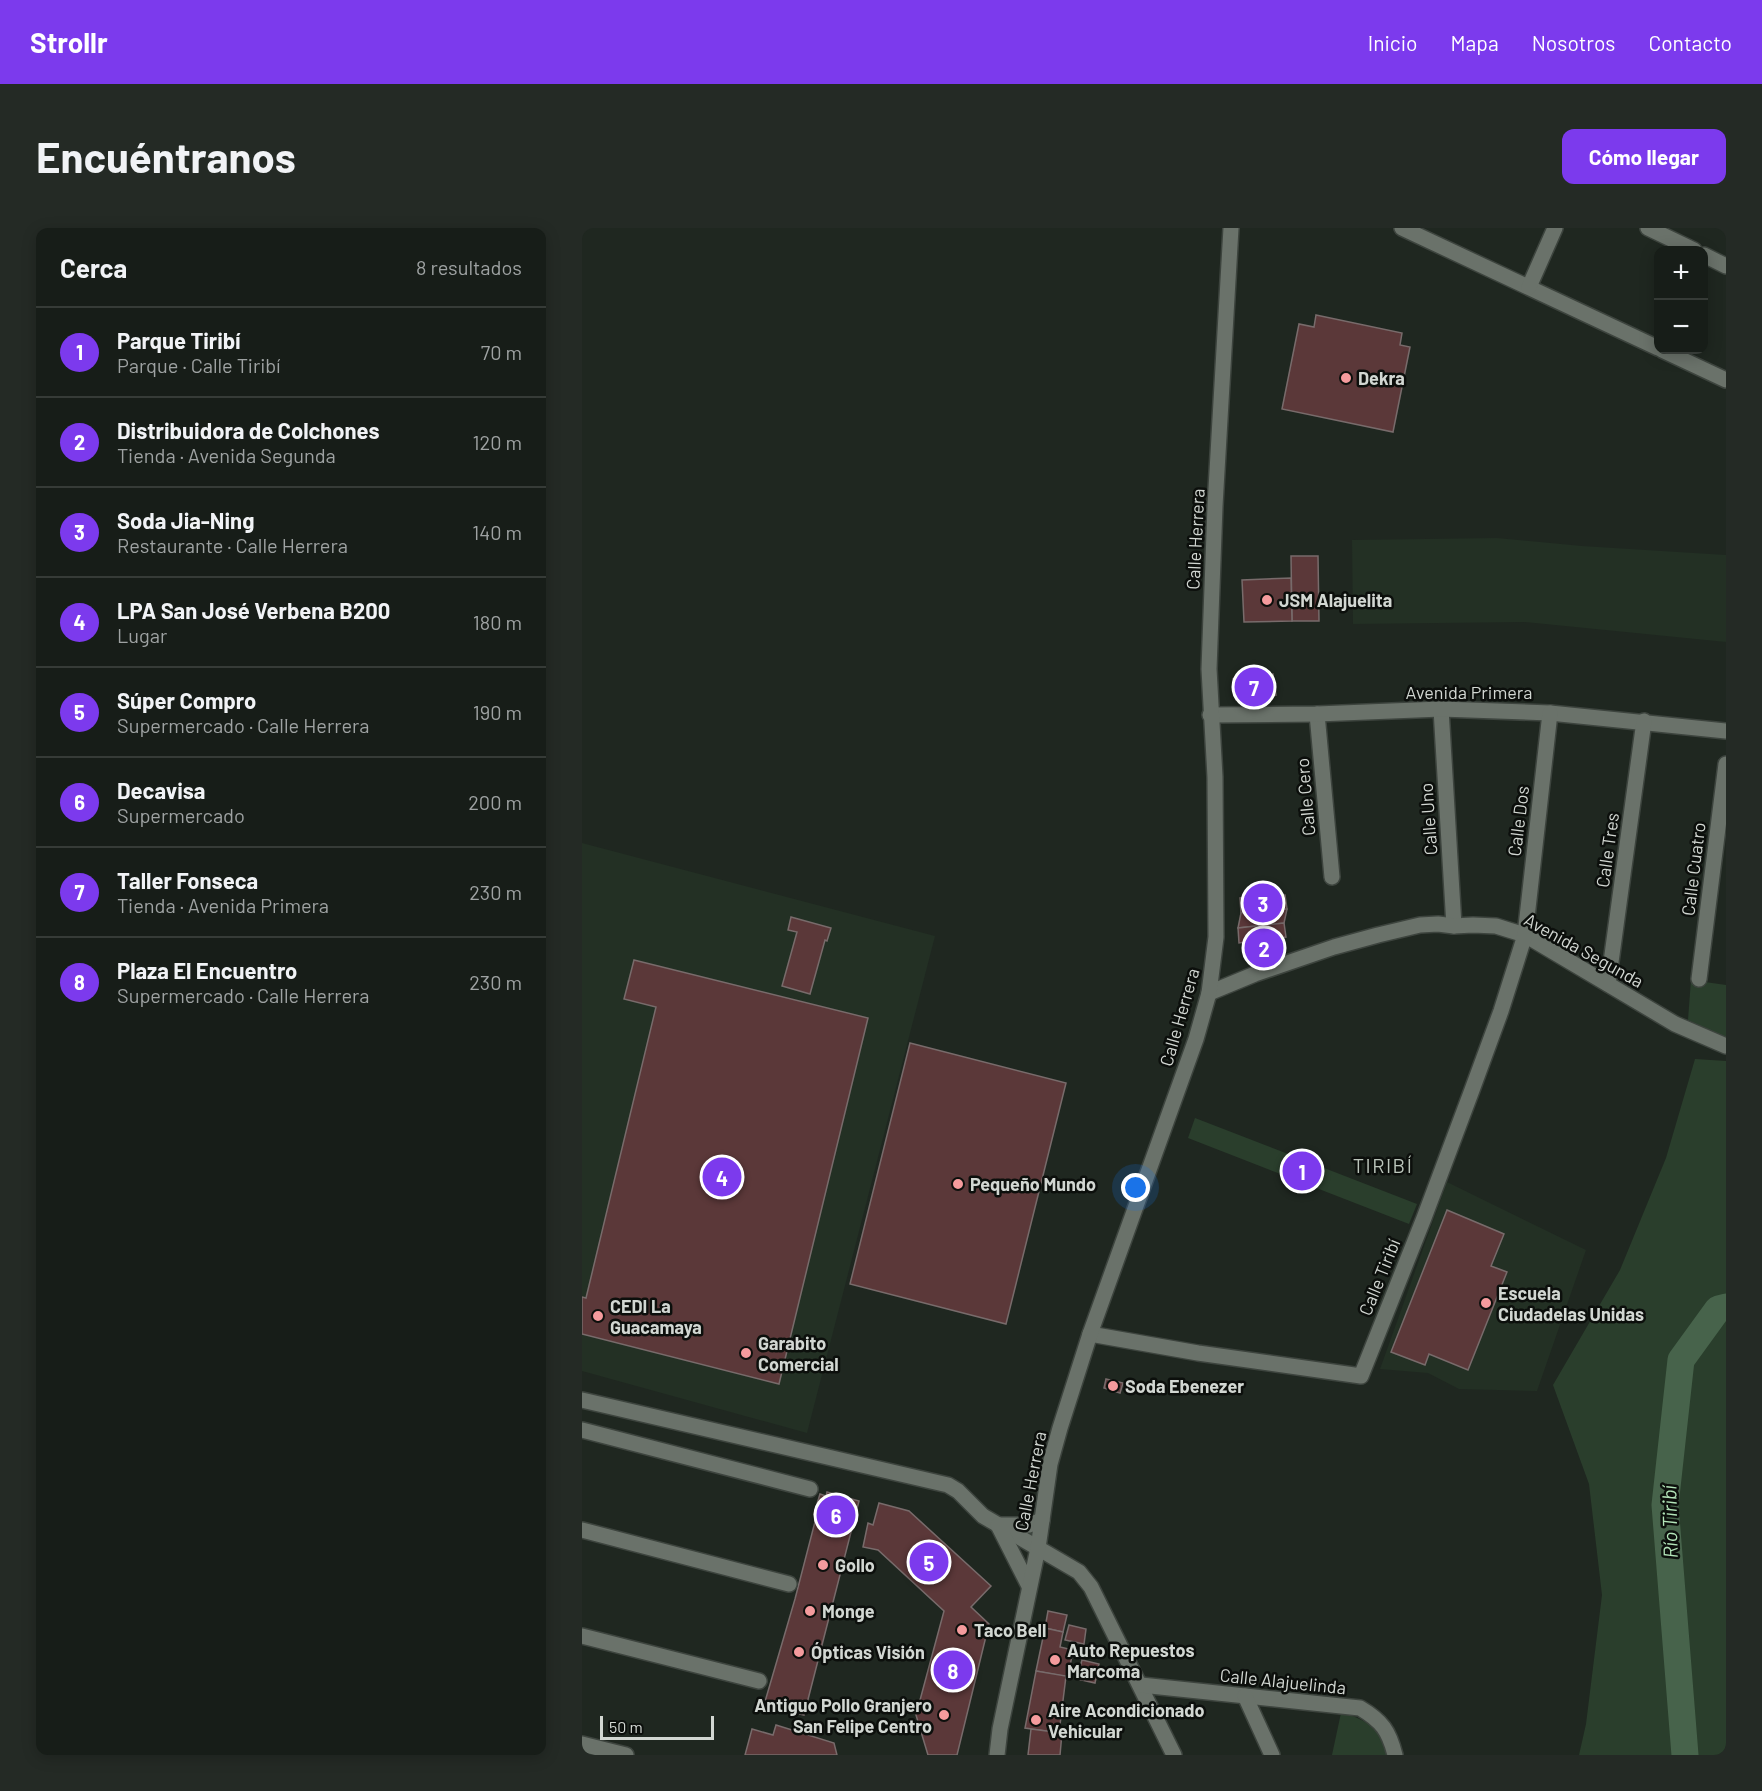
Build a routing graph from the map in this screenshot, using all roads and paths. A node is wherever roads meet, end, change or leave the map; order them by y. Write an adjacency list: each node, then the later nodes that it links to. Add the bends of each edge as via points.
1 (1232, 228): 15 (street, Calle Herrera, via 1215,506)
2 (1402, 228): 8 (street)
3 (1555, 228): 8 (street)
4 (1648, 228): 5 (street)
5 (1686, 246)
6 (1708, 257): 7 (street)
7 (1726, 266)
8 (1529, 287): 9 (street)
9 (1654, 346)
10 (1671, 354): 11 (street)
11 (1726, 380)
12 (1441, 709): 13 (street, Avenida Primera); 14 (street, Avenida Primera); 20 (street, Calle Uno)
13 (1551, 713): 16 (street, Avenida Primera); 21 (street, Calle Dos)
14 (1317, 714): 15 (street, Avenida Primera); 19 (street, Calle Cero)
15 (1210, 715): 24 (street, Calle Herrera, via 1217,903)
16 (1644, 721): 17 (street, Avenida Primera); 23 (street, Calle Tres)
17 (1726, 730)
18 (1726, 764): 22 (street, Calle Cuatro)
19 (1332, 877)
20 (1454, 926): 21 (street, Avenida Segunda, via 1496,926); 24 (street, Avenida Segunda, via 1438,924 1378,934)
21 (1525, 935): 23 (street, Avenida Segunda); 26 (street, Calle Tiribí, via 1501,1011 1361,1376)
22 (1699, 978)
23 (1608, 984): 25 (street, Avenida Segunda, via 1675,1024)
24 (1209, 993): 26 (street, Calle Herrera, via 1197,1039)
25 (1726, 1046)
26 (1090, 1334): 30 (street, Calle Herrera, via 1050,1464)
27 (582, 1400): 31 (street, via 948,1485 976,1512)
28 (582, 1430): 29 (street)
29 (810, 1489)
30 (1042, 1520): 31 (street, via 1029,1525); 33 (street, Calle Herrera)
31 (998, 1525): 33 (street); 35 (street)
32 (582, 1530): 34 (street)
33 (1038, 1548): 35 (street, Calle Herrera); 38 (street, via 1079,1572)
34 (789, 1584)
35 (1029, 1586): 42 (street, Calle Herrera)
36 (582, 1636): 37 (street)
37 (759, 1681)
38 (1141, 1685): 39 (street, Calle Alajuelinda); 43 (street)
39 (1245, 1696): 44 (street); 45 (street, Calle Alajuelinda, via 1360,1708 1376,1718 1390,1736)
40 (582, 1744): 41 (street)
41 (626, 1755)
42 (997, 1755)
43 (1174, 1755)
44 (1272, 1755)
45 (1395, 1755)

